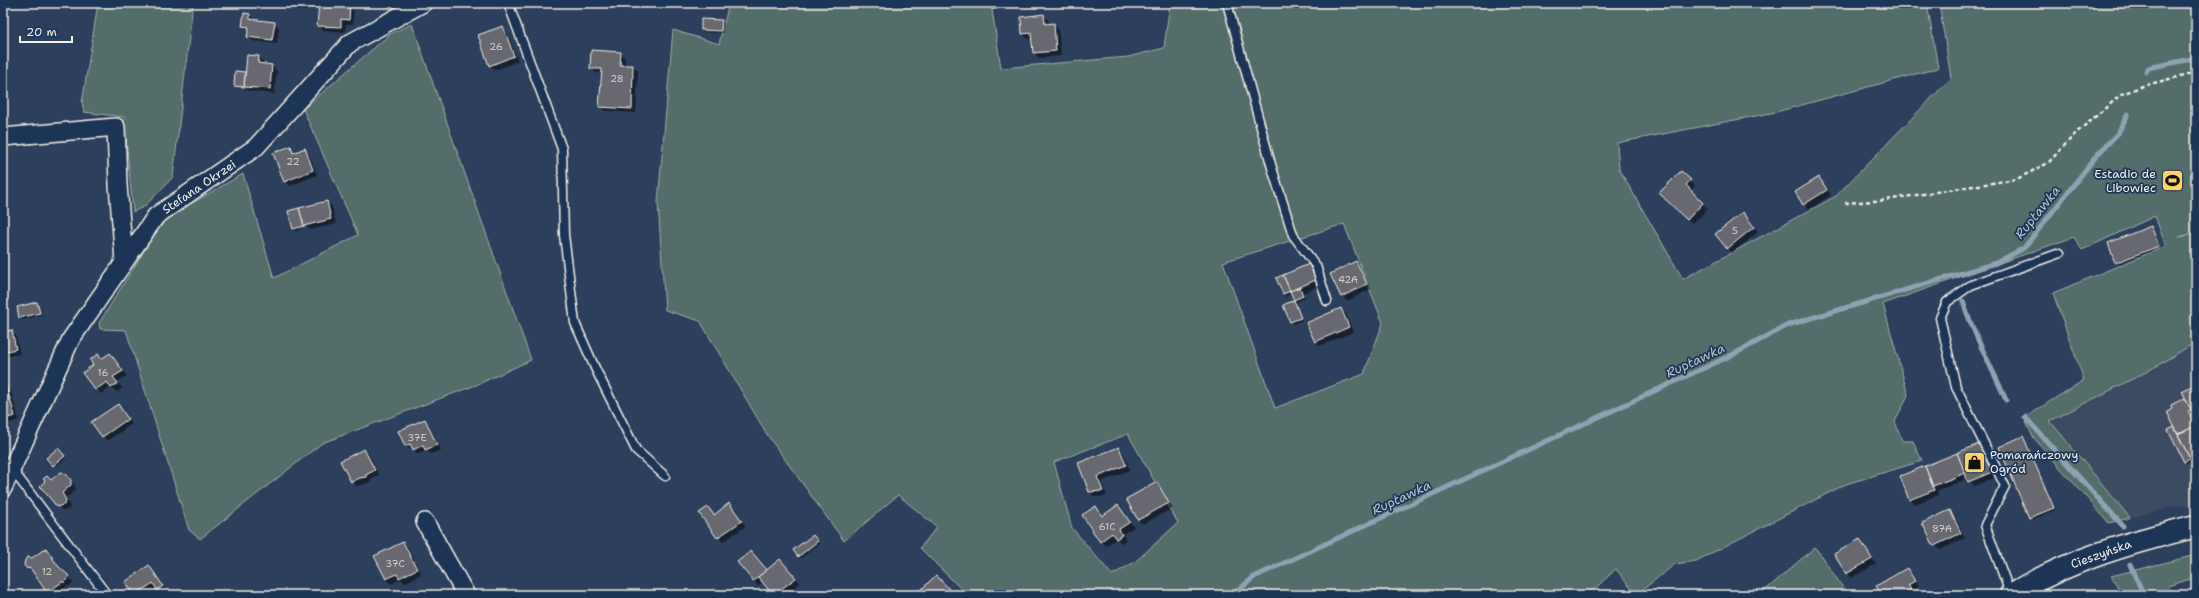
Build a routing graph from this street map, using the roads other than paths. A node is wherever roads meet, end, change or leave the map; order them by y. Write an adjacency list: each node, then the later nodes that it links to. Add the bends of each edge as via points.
1 (423, 3): 6 (street, Stefana Okrzei, via 350,43 256,147 156,216)
2 (508, 3): 9 (lane, via 562,149 564,235 575,323 636,450)
3 (1227, 3): 7 (lane, via 1293,235 1316,266)
4 (3, 137): 6 (street, via 116,127)
5 (2060, 253): 13 (lane, via 1971,285 1947,302 1940,318 1956,387 2005,486 1985,525 2007,585)
6 (124, 261): 8 (street, Stefana Okrzei, via 71,339)
7 (1327, 301)
8 (11, 467): 10 (street, Stefana Okrzei); 14 (lane)
9 (665, 476)
10 (3, 488)
11 (425, 522): 15 (street)
12 (2196, 526): 13 (main road, Cieszyńska, via 2107,550)
13 (2013, 594)
14 (107, 595)
15 (466, 595)

